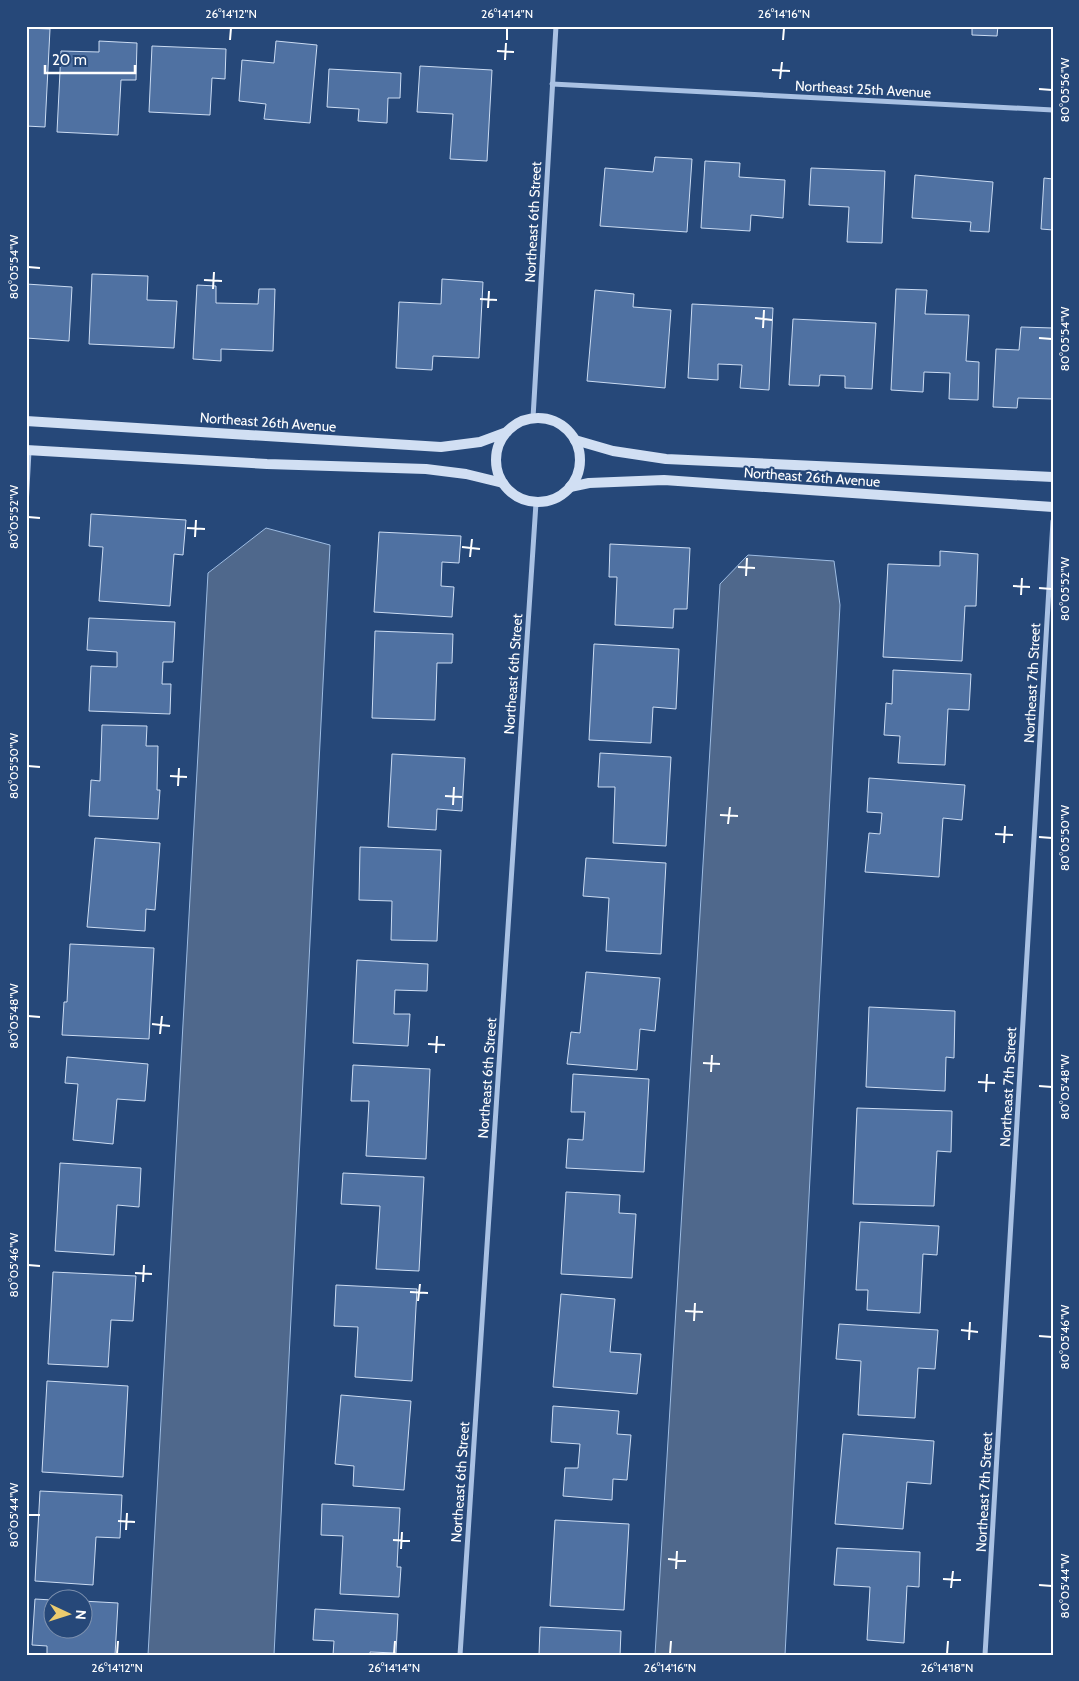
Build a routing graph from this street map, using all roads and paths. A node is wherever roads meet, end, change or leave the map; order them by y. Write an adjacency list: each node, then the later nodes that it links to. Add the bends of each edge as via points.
1 (556, 26): 2 (street, Northeast 6th Street)
2 (552, 84): 3 (street, Northeast 25th Avenue); 4 (street, Northeast 6th Street)
3 (1053, 110)
4 (533, 418): 6 (street); 7 (street, via 557,423)
5 (26, 421): 6 (street, Northeast 26th Avenue, via 441,447 480,442)
6 (507, 432): 10 (street, via 501,441 496,462)
7 (575, 440): 9 (street, Northeast 26th Avenue, via 613,451 666,459); 11 (street, via 580,463)
8 (28, 450): 10 (street, via 267,464 426,469); 13 (street)
9 (1053, 477)
10 (503, 483): 12 (street, via 512,493)
11 (570, 487): 12 (street, via 561,496); 14 (street, Northeast 26th Avenue, via 590,483 664,480)
12 (536, 502): 16 (street, Northeast 6th Street)
13 (26, 506)
14 (1053, 507)
15 (1053, 521): 17 (street, Northeast 7th Street)
16 (460, 1655)
17 (985, 1655)

